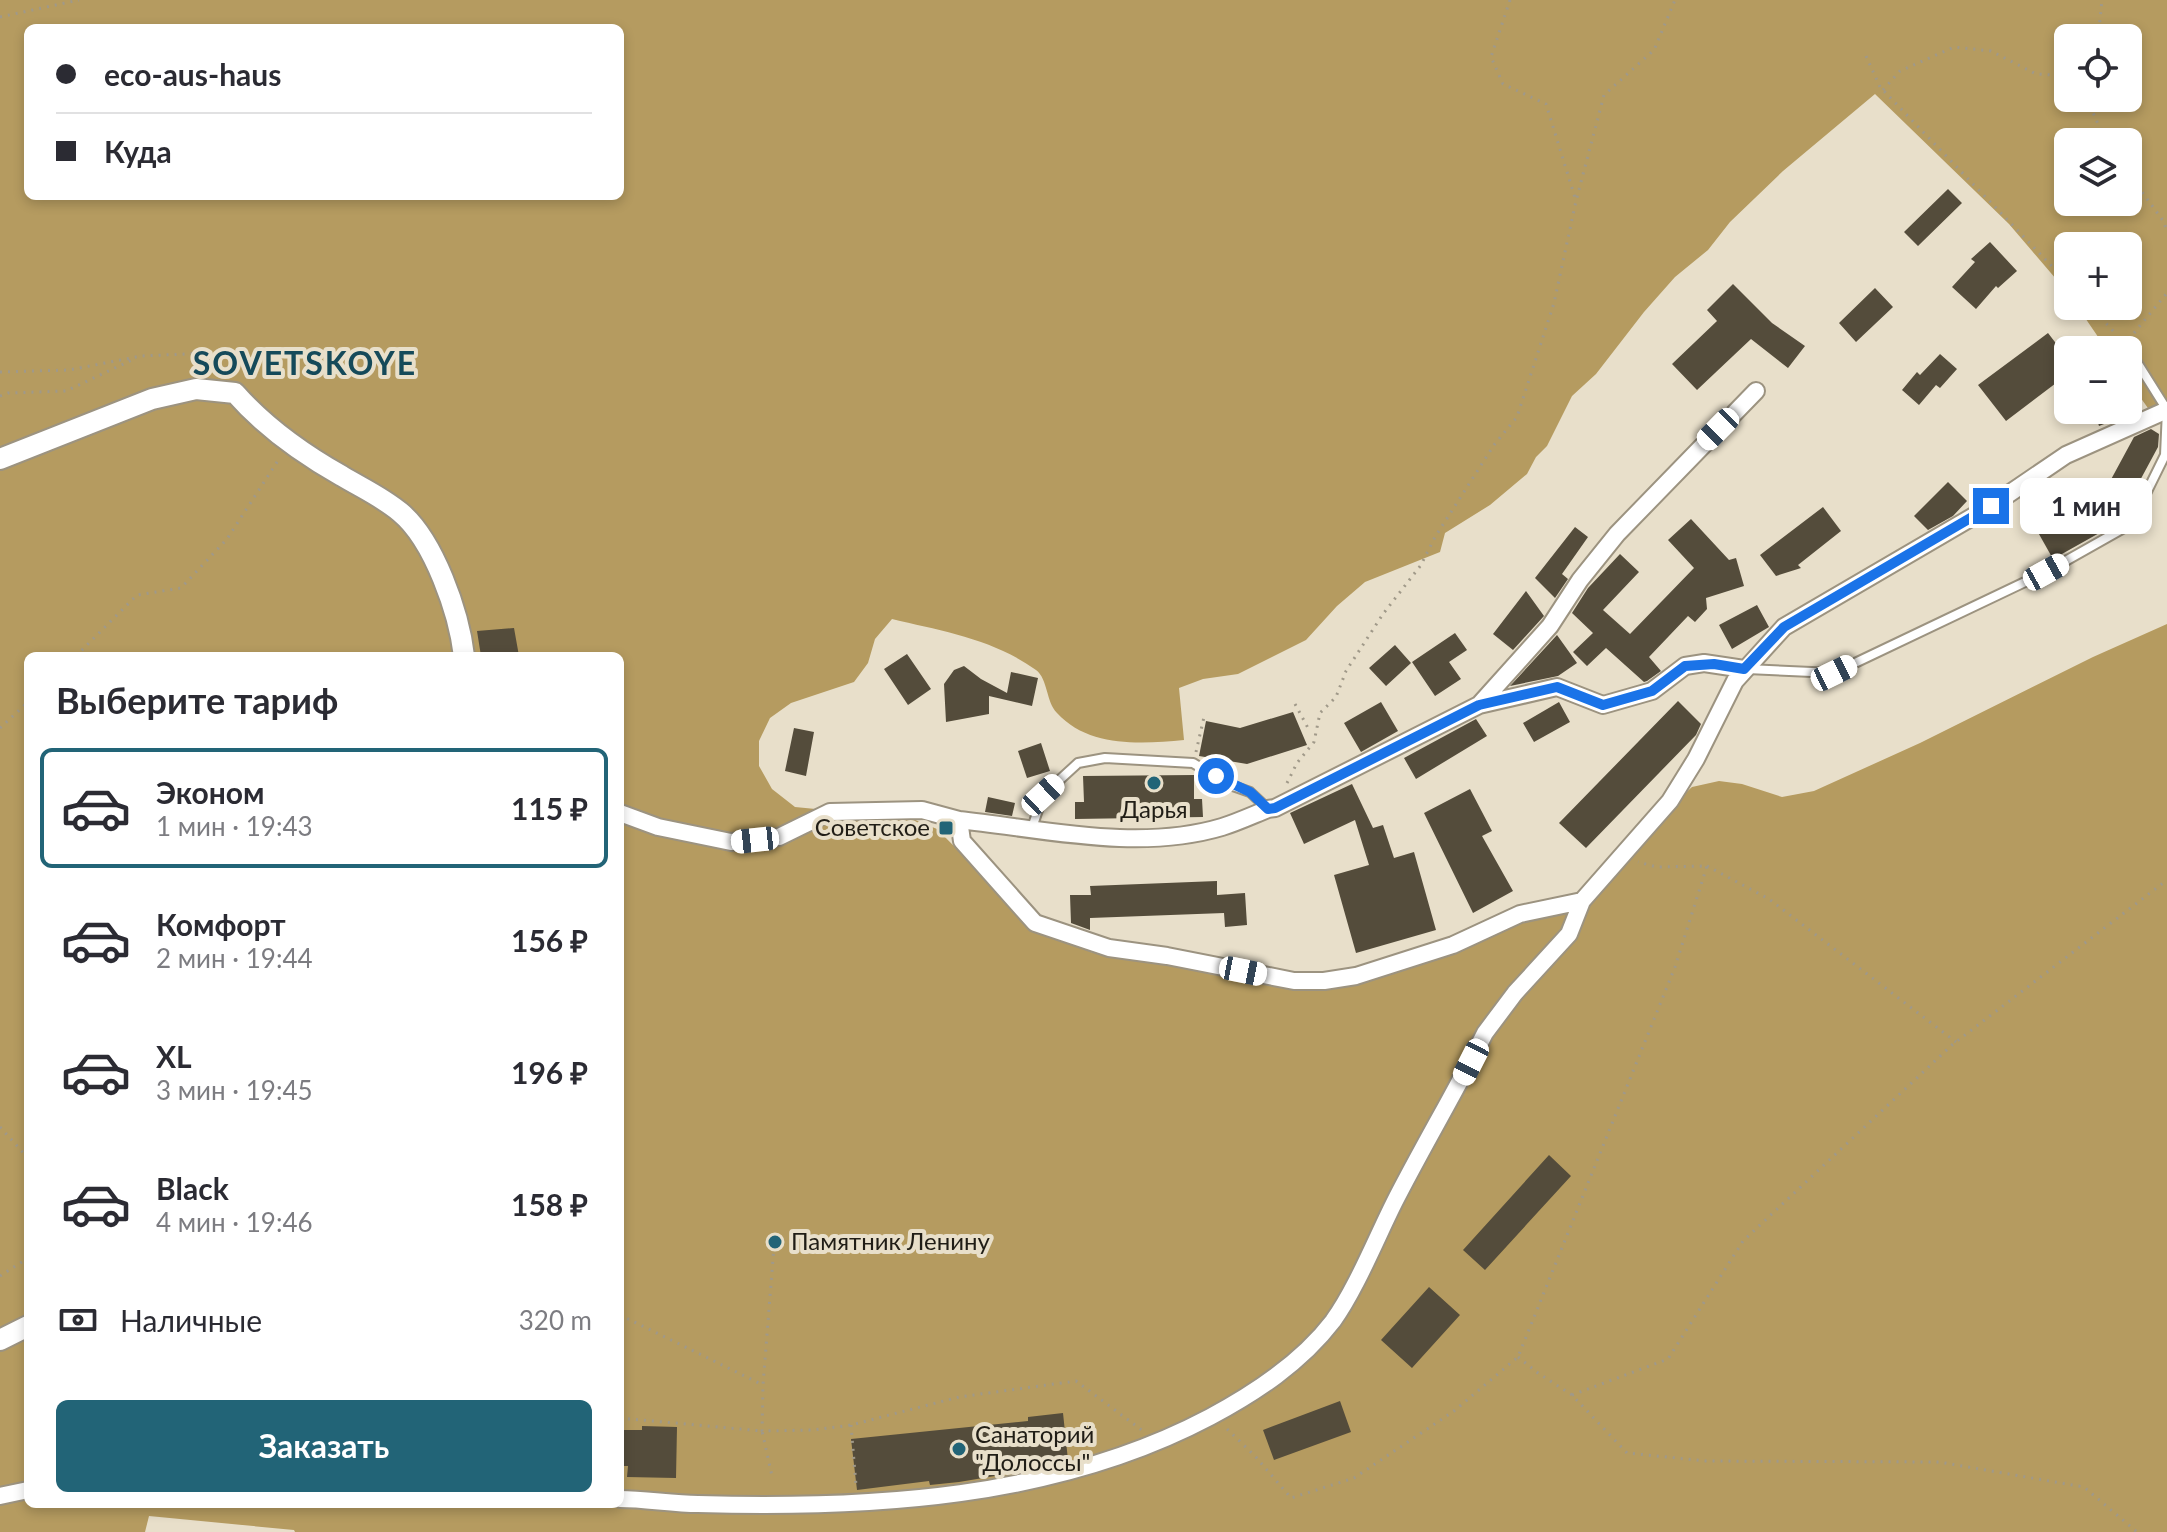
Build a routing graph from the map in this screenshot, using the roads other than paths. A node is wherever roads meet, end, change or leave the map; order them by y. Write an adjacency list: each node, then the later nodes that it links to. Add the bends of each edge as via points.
1 (2142, 370): 3 (lane)
2 (1756, 391): 7 (street, via 1617,534 1550,626)
3 (2167, 410): 6 (street, via 2066,455 1991,506 1784,627); 6 (lane, via 2165,455 2131,524 2046,572 1834,673)
4 (0, 459): 5 (street, via 152,399 196,389 235,393 290,443 372,492 418,530 442,578)
5 (464, 652)
6 (1744, 669): 7 (street, via 1685,666 1652,691 1603,705 1557,687); 12 (street, via 1670,801)
7 (1479, 705): 8 (street)
8 (1272, 808): 11 (street, via 1220,828 1171,835 1110,838); 11 (lane, via 1193,763 1105,758 1078,763 1043,795)
9 (624, 814): 10 (street, via 731,842 779,837 830,812 922,810)
10 (959, 820): 11 (street); 12 (street, via 962,841 1035,923 1109,948 1294,981 1356,976 1453,945 1520,914)
11 (1032, 828)
12 (1582, 901): 17 (street, via 1569,934 1485,1033 1333,1321 1294,1362 1245,1398 1159,1442 1045,1478 931,1498 696,1504)
13 (24, 1328): 14 (street)
14 (0, 1340)
15 (24, 1491): 16 (street)
16 (0, 1496)
17 (624, 1499)

